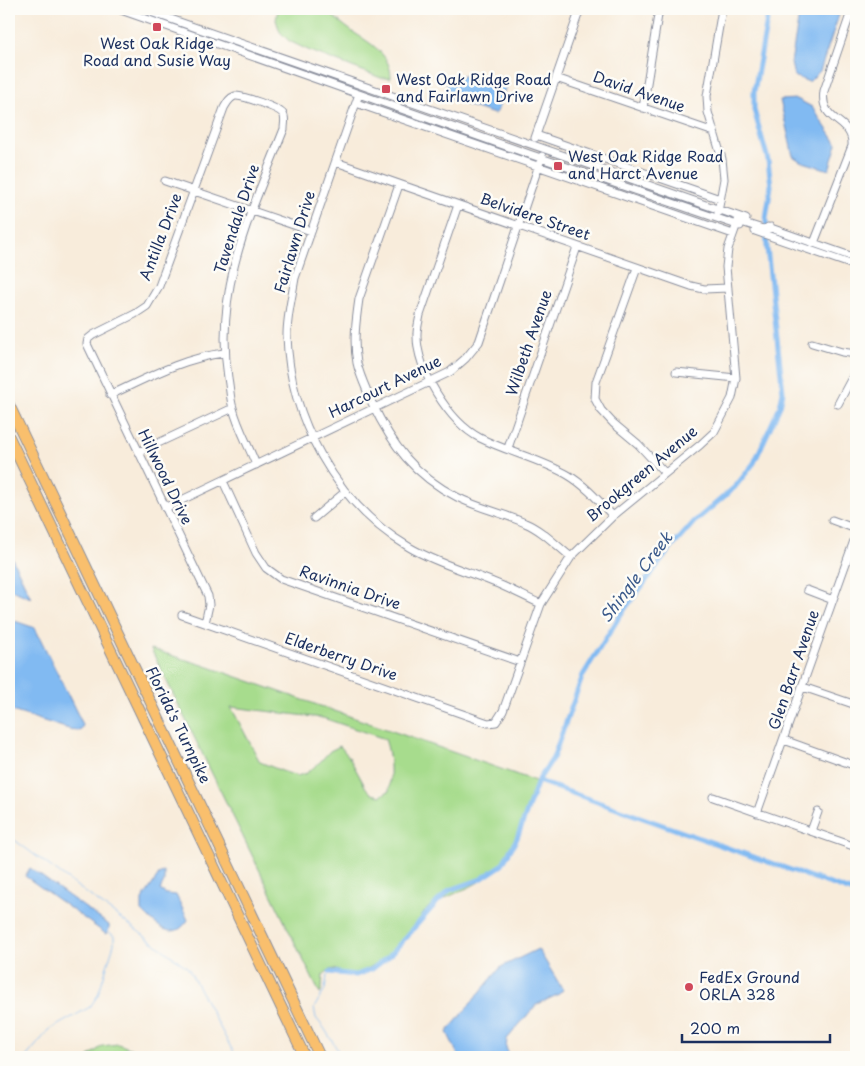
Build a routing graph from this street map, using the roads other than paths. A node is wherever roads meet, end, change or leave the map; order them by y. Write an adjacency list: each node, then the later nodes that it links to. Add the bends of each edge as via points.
1 (118, 9): 7 (street)
2 (142, 9): 7 (street)
3 (580, 9): 8 (street)
4 (659, 9): 12 (street)
5 (722, 9): 14 (street, via 708,96 708,112)
6 (852, 9): 35 (street, via 822,101 832,117 848,130 853,138 852,146)
7 (200, 33): 9 (street); 11 (street)
8 (556, 78): 12 (street, David Avenue); 15 (street)
9 (359, 94): 10 (street, Fairlawn Drive); 11 (street, via 362,89 406,105); 18 (street)
10 (356, 104): 20 (street, Fairlawn Drive); 21 (street)
11 (420, 106): 16 (street)
12 (643, 108): 14 (street, David Avenue)
13 (284, 129): 24 (street, Antilla Drive, via 285,119 277,109 233,96 224,108); 29 (street, Tavendale Drive)
14 (714, 132): 26 (street, via 723,166)
15 (536, 135): 16 (street); 26 (street)
16 (533, 144): 17 (street); 18 (street)
17 (544, 148): 19 (street, Harcourt Avenue); 28 (street)
18 (529, 154): 19 (street)
19 (541, 158): 21 (street, Harcourt Avenue); 25 (street)
20 (336, 162): 23 (street, Belvidere Street); 33 (street, Fairlawn Drive)
21 (538, 167): 31 (street, Harcourt Avenue); 34 (street)
22 (165, 181): 24 (street)
23 (400, 185): 27 (street, Belvidere Street); 53 (street, via 359,299 356,318 357,364)
24 (193, 191): 29 (street); 42 (street, Antilla Drive, via 169,261 147,306 93,335)
25 (652, 196): 28 (street, via 664,194 716,213); 30 (street)
26 (720, 199): 28 (street)
27 (458, 205): 31 (street, Belvidere Street); 48 (street, via 420,315 419,353)
28 (719, 210): 32 (street)
29 (251, 211): 33 (street); 43 (street, Tavendale Drive, via 235,260 226,305)
30 (736, 225): 32 (street, via 740,221 763,229); 34 (street, Brookgreen Avenue); 38 (street)
31 (518, 226): 36 (street, Belvidere Street); 48 (street, Harcourt Avenue, via 479,342 450,372)
32 (771, 228): 35 (street)
33 (311, 231): 54 (street, Fairlawn Drive, via 295,278 287,333 298,400)
34 (733, 234): 40 (street, Brookgreen Avenue, via 726,267)
35 (814, 243): 37 (street)
36 (577, 247): 39 (street, Belvidere Street); 56 (street, Wilbeth Avenue)
37 (856, 258)
38 (856, 266)
39 (637, 268): 40 (street, Belvidere Street, via 704,289); 59 (street, via 596,382 596,399 613,423)
40 (728, 288): 47 (street, Brookgreen Avenue)
41 (812, 342): 44 (street)
42 (87, 344): 49 (street, Hillwood Drive)
43 (224, 353): 49 (street, via 178,364); 52 (street, Tavendale Drive)
44 (856, 354)
45 (856, 370): 50 (street)
46 (676, 372): 47 (street)
47 (736, 378): 59 (street, Brookgreen Avenue, via 732,398 714,432)
48 (430, 380): 53 (street, Harcourt Avenue); 56 (street, via 451,415 461,425 480,438)
49 (110, 396): 57 (street, Hillwood Drive)
50 (838, 404)
51 (9, 405): 86 (highway, Florida's Turnpike)
52 (233, 408): 57 (street); 58 (street, Tavendale Drive)
53 (375, 409): 54 (street, Harcourt Avenue); 68 (street, via 402,455 432,483 458,498 526,523)
54 (313, 436): 58 (street, Harcourt Avenue); 61 (street, Fairlawn Drive)
55 (9, 438): 85 (highway, Florida's Turnpike)
56 (508, 448): 63 (street, via 569,476)
57 (139, 452): 62 (street, Hillwood Drive)
58 (256, 465): 60 (street, Harcourt Avenue)
59 (665, 473): 63 (street, Brookgreen Avenue)
60 (223, 481): 62 (street, Harcourt Avenue); 74 (street, Ravinnia Drive, via 256,553 266,568 282,579)
61 (345, 492): 64 (street); 71 (street, Fairlawn Drive, via 382,529 408,547 436,562 494,582)
62 (165, 508): 73 (street, Hillwood Drive, via 208,596)
63 (613, 516): 68 (street, Brookgreen Avenue)
64 (314, 518)
65 (832, 520): 66 (street)
66 (856, 529)
67 (856, 535): 70 (street, Glen Barr Avenue)
68 (571, 557): 71 (street, Brookgreen Avenue)
69 (807, 590): 70 (street)
70 (833, 600): 75 (street, Glen Barr Avenue)
71 (541, 604): 74 (street, Brookgreen Avenue)
72 (182, 615): 73 (street, Elderberry Drive)
73 (205, 623): 77 (street, Elderberry Drive)
74 (520, 662): 77 (street, Brookgreen Avenue, via 503,712)
75 (802, 687): 76 (street); 78 (street, Glen Barr Avenue)
76 (856, 705)
77 (492, 723)
78 (784, 740): 79 (street); 82 (street, Glen Barr Avenue)
79 (856, 766)
80 (712, 797): 82 (street)
81 (818, 812): 83 (street)
82 (757, 813): 83 (street)
83 (811, 831): 84 (street)
84 (856, 847)
85 (304, 1057)
86 (320, 1057)

